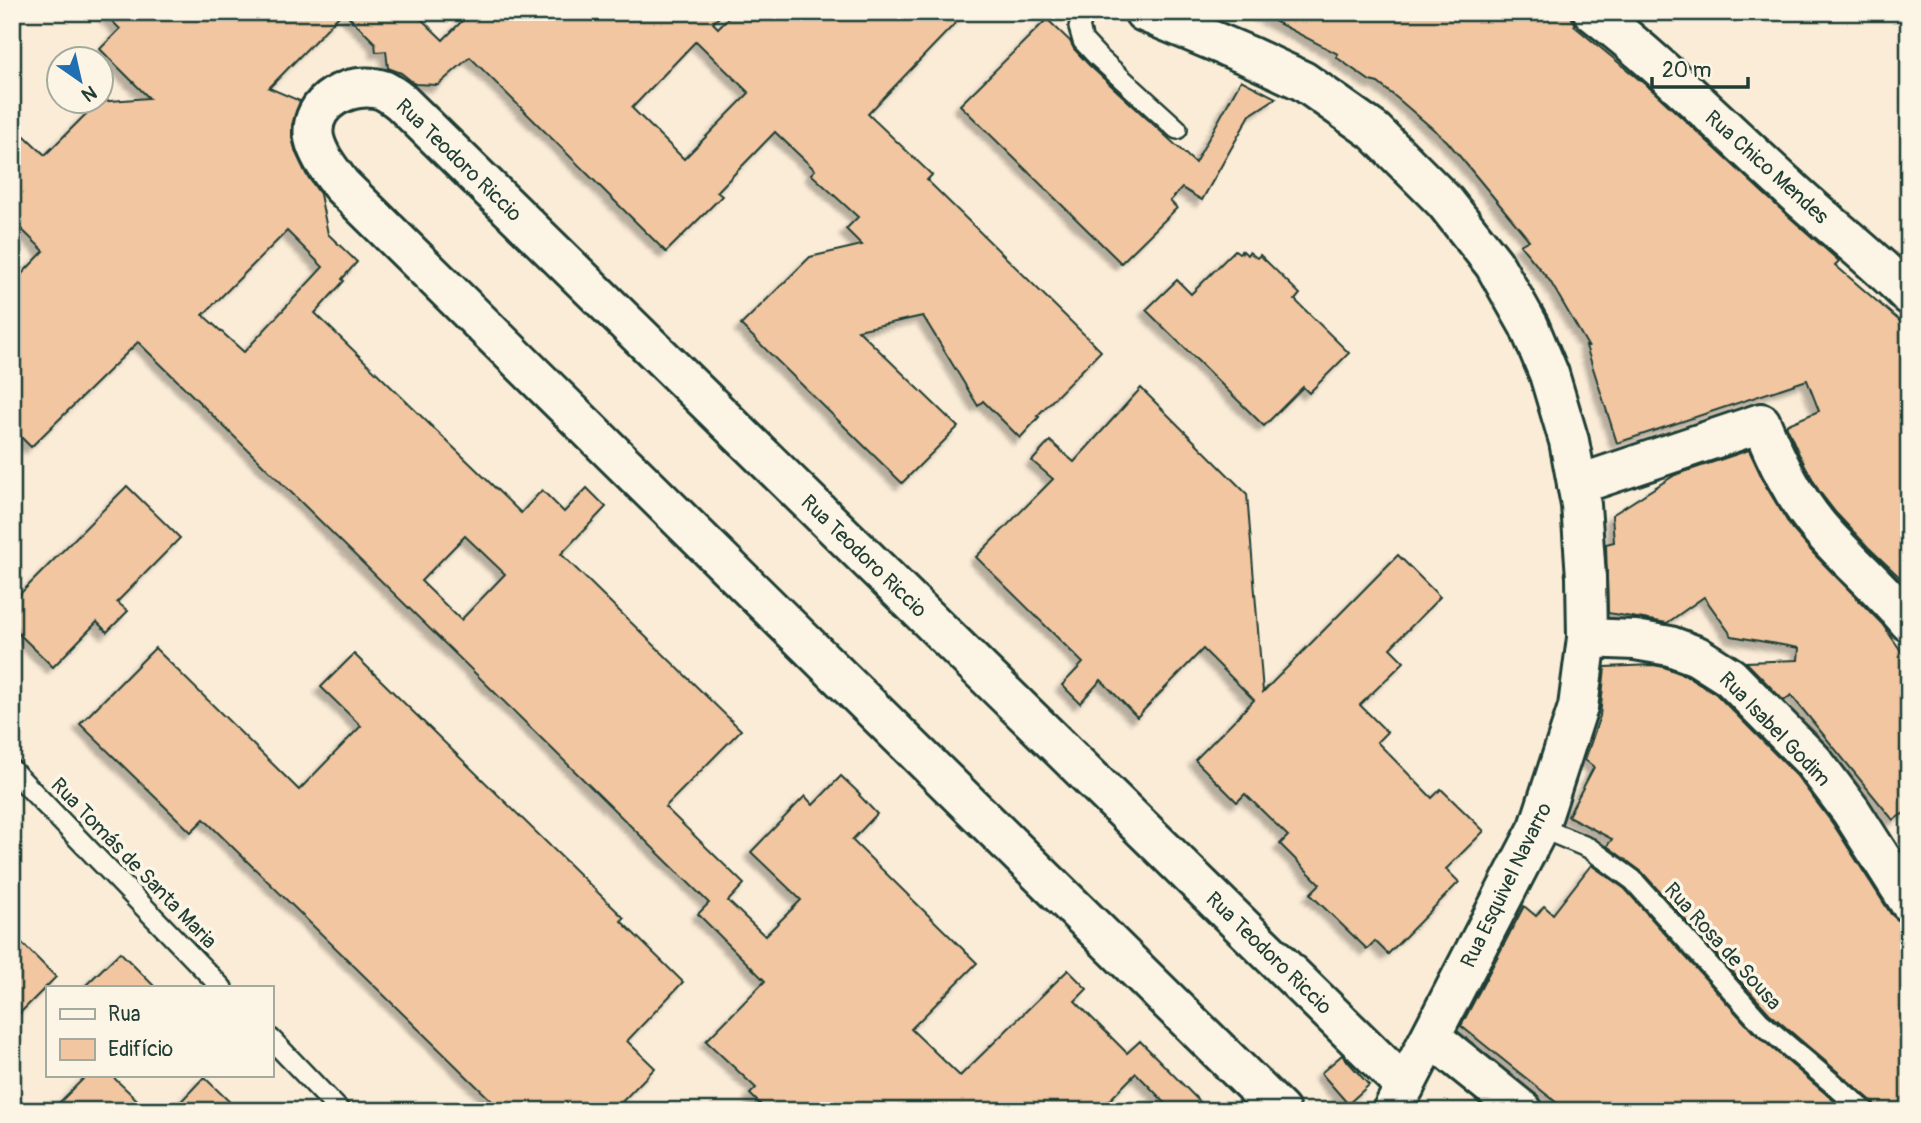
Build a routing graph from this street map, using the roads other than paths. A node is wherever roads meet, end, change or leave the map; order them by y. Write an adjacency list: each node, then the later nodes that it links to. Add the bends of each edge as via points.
1 (1085, 12): 4 (lane, via 1079,27 1083,41)
2 (1144, 12): 6 (street, Rua Esquivel Navarro, via 1304,81 1374,131 1445,201 1494,264 1529,326 1552,385)
3 (1593, 12): 5 (street, Rua Chico Mendes)
4 (1177, 130)
5 (1909, 295)
6 (1577, 485): 7 (street, via 1761,423 1778,465 1819,527); 8 (street, Rua Esquivel Navarro)
7 (1909, 622)
8 (1587, 638): 10 (street, Rua Esquivel Navarro, via 1578,707); 11 (street, Rua Isabel Godim, via 1670,646 1697,656 1730,677 1813,761)
9 (12, 770): 12 (lane, Rua Tomás de Santa Maria)
10 (1539, 827): 13 (street, Rua Esquivel Navarro); 19 (lane, Rua Rosa de Sousa, via 1589,848 1633,880 1760,1022)
11 (1909, 902)
12 (220, 986)
13 (1430, 1037): 15 (street, Rua Esquivel Navarro); 18 (street)
14 (273, 1041): 16 (lane)
15 (1399, 1098): 17 (street, Rua Teodoro Riccio, via 401,102 384,90 365,87 335,95 323,106 314,120 314,136 323,160 341,185)
16 (340, 1111)
17 (1280, 1111)
18 (1523, 1111)
19 (1864, 1111)

